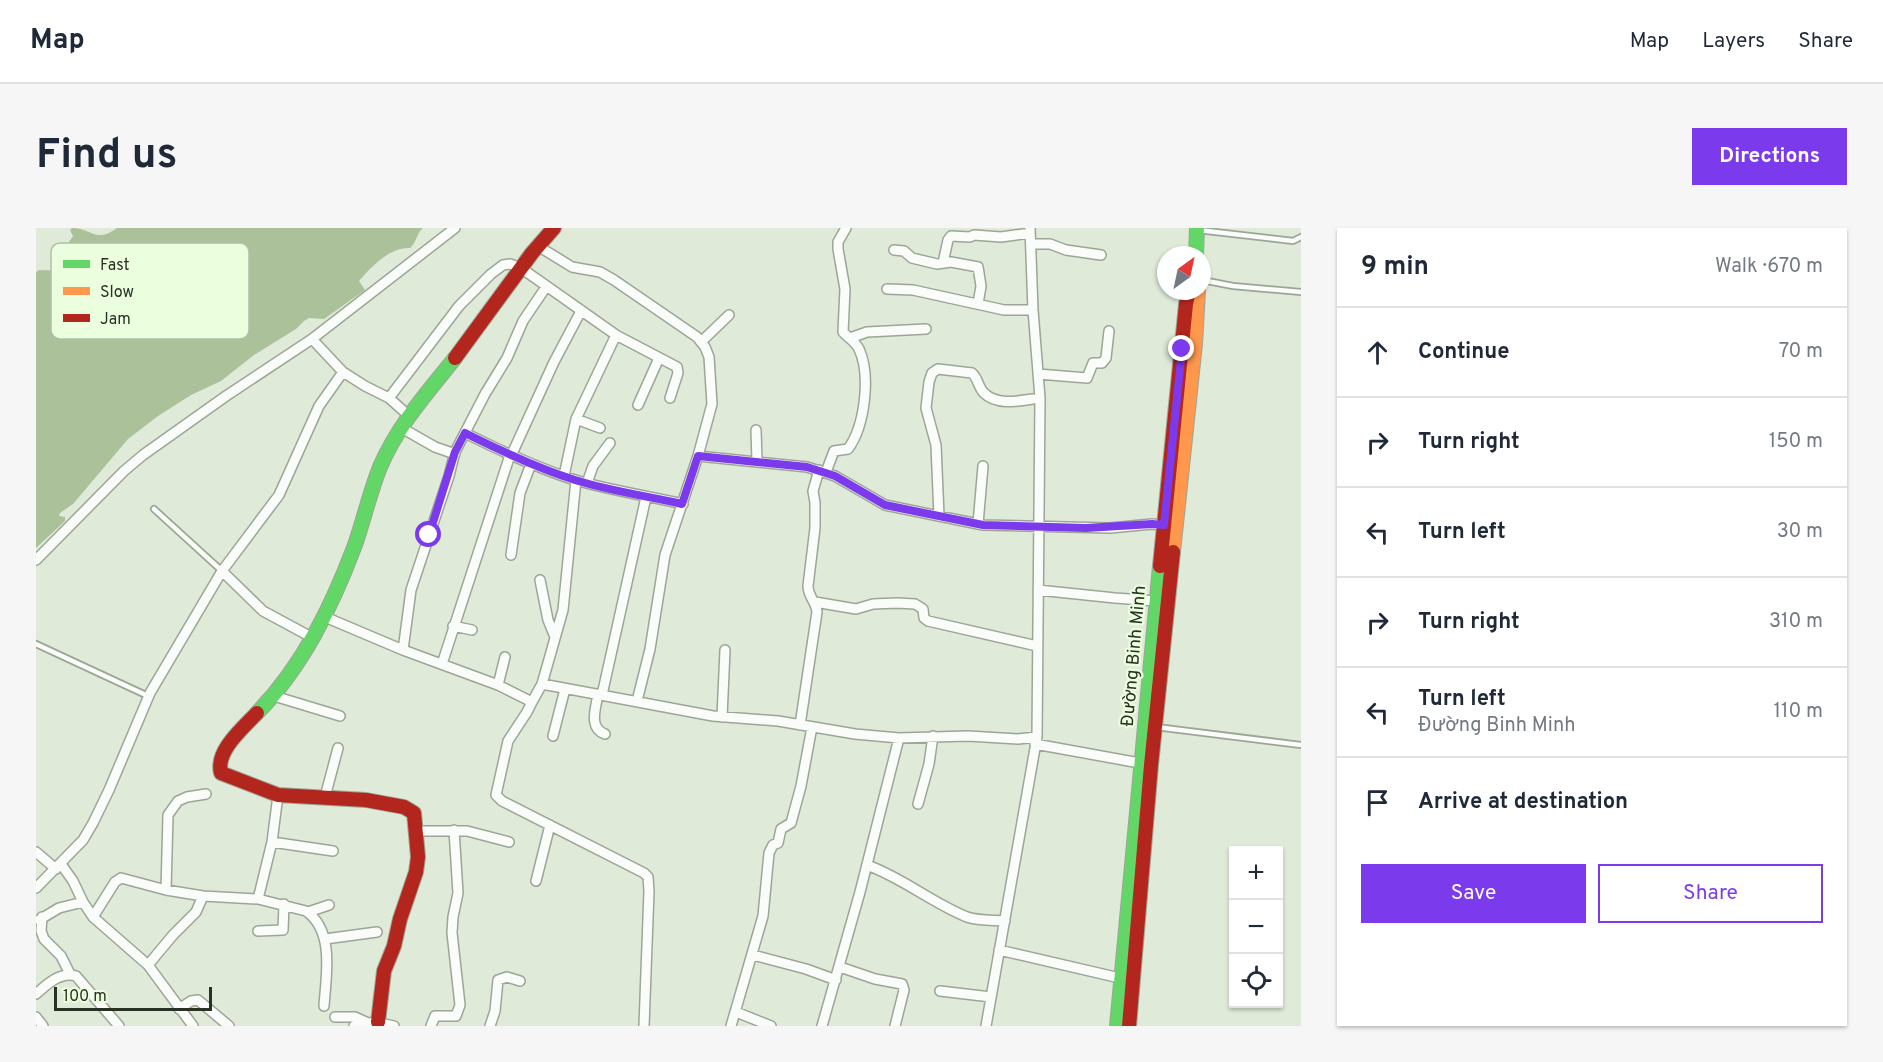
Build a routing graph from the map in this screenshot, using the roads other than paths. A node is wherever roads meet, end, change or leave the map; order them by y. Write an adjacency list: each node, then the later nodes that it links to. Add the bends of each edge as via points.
1 (455, 228): 28 (street)
2 (554, 228): 8 (main road)
3 (846, 228): 27 (street, via 838,242 838,257 845,289 843,332)
4 (1197, 229): 6 (lane, via 1293,242); 9 (main road)
5 (1030, 230): 7 (street); 12 (street, via 1001,237 951,236)
6 (1301, 237)
7 (1031, 244): 11 (street); 21 (street)
8 (538, 246): 13 (main road); 29 (street, via 572,267 614,280)
9 (1196, 246)
10 (894, 250): 12 (street, via 904,251 912,258)
11 (1101, 255)
12 (943, 263): 20 (street, via 978,267)
13 (521, 268): 15 (street); 33 (street, via 503,265 491,274 459,306); 37 (main road)
14 (1211, 281): 17 (lane)
15 (546, 287): 22 (street); 42 (street, via 523,321)
16 (887, 289): 20 (street, via 913,290)
17 (1301, 292)
18 (1187, 300): 59 (main road, Đường Binh Minh)
19 (1197, 300): 61 (main road, Đường Binh Minh)
20 (978, 304): 21 (street, via 1004,310)
21 (1033, 310): 32 (street)
22 (581, 311): 26 (street); 45 (street)
23 (729, 315): 29 (street)
24 (926, 329): 27 (street, via 867,332)
25 (1109, 331): 32 (street, via 1106,358 1102,363 1093,363 1087,378)
26 (616, 335): 30 (street); 38 (street)
27 (850, 338): 50 (street, via 858,346 866,375 859,426 850,446 834,451)
28 (312, 339): 31 (street); 63 (street, via 143,455)
29 (702, 341): 46 (street, via 709,357 713,399)
30 (659, 358): 34 (street, via 678,369); 36 (street)
31 (343, 372): 33 (street); 64 (street, via 319,406 279,495)
32 (1038, 374): 35 (street)
33 (389, 398): 37 (street)
34 (670, 398)
35 (1040, 398): 57 (street, via 999,400 983,392 972,373 938,369 932,373 926,408 936,445); 60 (street)
36 (638, 405)
37 (408, 415): 39 (main road)
38 (576, 419): 40 (street); 51 (street)
39 (400, 427): 44 (street); 69 (main road, via 380,466 356,544)
40 (600, 428)
41 (756, 430): 47 (street)
42 (465, 433): 44 (street); 45 (street)
43 (610, 443): 53 (street, via 593,466)
44 (455, 454): 76 (street, via 411,590)
45 (510, 456): 48 (street); 70 (street)
46 (698, 456): 47 (street); 55 (street)
47 (757, 461): 50 (street)
48 (531, 464): 51 (street); 62 (street, via 520,493)
49 (983, 466): 58 (street)
50 (822, 471): 57 (street, via 885,505); 68 (street, via 813,491 814,534 808,593)
51 (564, 476): 52 (street)
52 (576, 480): 53 (street); 72 (street, via 563,610)
53 (587, 483): 54 (street)
54 (646, 497): 55 (street); 83 (street)
55 (682, 504): 86 (street, via 665,555)
56 (154, 509): 64 (lane)
57 (939, 516): 58 (street)
58 (978, 524): 60 (street)
59 (1164, 525): 60 (street); 61 (main road, Đường Binh Minh)
60 (1039, 528): 66 (street)
61 (1168, 548): 67 (main road, Đường Binh Minh); 92 (main road, Đường Binh Minh)
62 (511, 555)
63 (36, 560)
64 (222, 571): 73 (street, via 263,610); 84 (street)
65 (540, 580): 72 (street)
66 (1038, 590): 67 (street); 75 (street)
67 (1156, 601): 100 (main road, Đường Binh Minh)
68 (815, 602): 75 (street, via 860,610 879,604 915,604 923,609 928,621); 90 (street, via 816,627)
69 (325, 617): 73 (main road); 76 (street)
70 (453, 626): 71 (street); 79 (street)
71 (472, 630)
72 (555, 637): 81 (street)
73 (313, 638): 85 (main road)
74 (36, 644): 84 (lane)
75 (1037, 646): 97 (street)
76 (403, 650): 79 (street)
77 (725, 650): 89 (street)
78 (505, 657): 80 (street)
79 (442, 664): 80 (street)
80 (498, 684): 87 (street)
81 (542, 684): 82 (street); 87 (street)
82 (565, 689): 83 (street); 94 (street)
83 (600, 695): 86 (street); 93 (street, via 594,721)
84 (148, 696): 113 (street, via 93,823)
85 (274, 696): 88 (street); 102 (main road, via 235,736 219,765 221,773)
86 (637, 701): 89 (street)
87 (532, 702): 105 (street, via 508,741 496,795)
88 (340, 716)
89 (722, 717): 90 (street)
90 (800, 725): 91 (street)
91 (812, 727): 96 (street); 131 (street, via 791,823 781,829 778,843 769,853 763,916)
92 (1156, 727): 98 (lane); 100 (main road, Đường Binh Minh)
93 (604, 734)
94 (553, 736)
95 (933, 736): 96 (street); 97 (street); 104 (street)
96 (899, 738): 112 (street)
97 (1036, 740): 100 (street); 125 (street)
98 (1301, 745)
99 (338, 748): 103 (street)
100 (1146, 764): 135 (main road, Đường Binh Minh)
101 (206, 794): 116 (street, via 178,801 168,815)
102 (278, 795): 103 (main road); 108 (street)
103 (325, 797): 107 (main road, via 404,807 414,813)
104 (918, 804)
105 (550, 825): 114 (street); 155 (street, via 648,877)
106 (454, 830): 107 (street); 109 (street); 153 (street, via 458,892 452,933 460,1005 456,1016 435,1016)
107 (416, 831): 146 (main road, via 416,872 385,967)
108 (272, 842): 110 (street); 118 (street)
109 (509, 842)
110 (333, 851)
111 (36, 852): 113 (street)
112 (867, 865): 125 (street, via 966,916); 133 (street)
113 (59, 867): 115 (street); 119 (street, via 74,881)
114 (536, 881)
115 (36, 888)
116 (166, 890): 117 (street); 123 (street, via 117,879)
117 (203, 896): 118 (street); 132 (street, via 196,912)
118 (258, 899): 120 (street)
119 (83, 902): 123 (street); 124 (street, via 59,908)
120 (284, 904): 122 (street); 126 (street, via 283,930)
121 (329, 905): 122 (street)
122 (308, 912): 129 (street)
123 (93, 917): 132 (street)
124 (39, 920): 134 (street, via 44,939 61,956)
125 (1005, 921): 130 (street)
126 (258, 931)
127 (377, 932): 129 (street)
128 (345, 933): 129 (street)
129 (324, 938): 141 (street)
130 (999, 950): 135 (street); 140 (street)
131 (753, 955): 136 (street); 143 (street)
132 (148, 965): 142 (street)
133 (840, 968): 136 (street); 159 (street, via 902,984)
134 (70, 974): 139 (street, via 60,976); 148 (street, via 80,980)
135 (1127, 979): 161 (main road, Đường Binh Minh); 162 (main road, Đường Binh Minh)
136 (836, 980): 158 (street)
137 (520, 981): 154 (street, via 507,977 498,980)
138 (940, 991): 140 (street)
139 (36, 994)
140 (991, 997): 160 (street)
141 (324, 1006)
142 (179, 1009): 149 (street); 150 (street, via 198,1000)
143 (736, 1012): 156 (street); 157 (street)
144 (36, 1017): 147 (street)
145 (335, 1017): 146 (street)
146 (373, 1022): 151 (street); 152 (street)
147 (43, 1026)
148 (119, 1026)
149 (193, 1026)
150 (229, 1026)
151 (354, 1026)
152 (394, 1026)
153 (431, 1026)
154 (490, 1026)
155 (644, 1026)
156 (731, 1026)
157 (771, 1026)
158 (822, 1026)
159 (895, 1026)
160 (986, 1026)
161 (1117, 1026)
162 (1129, 1026)

